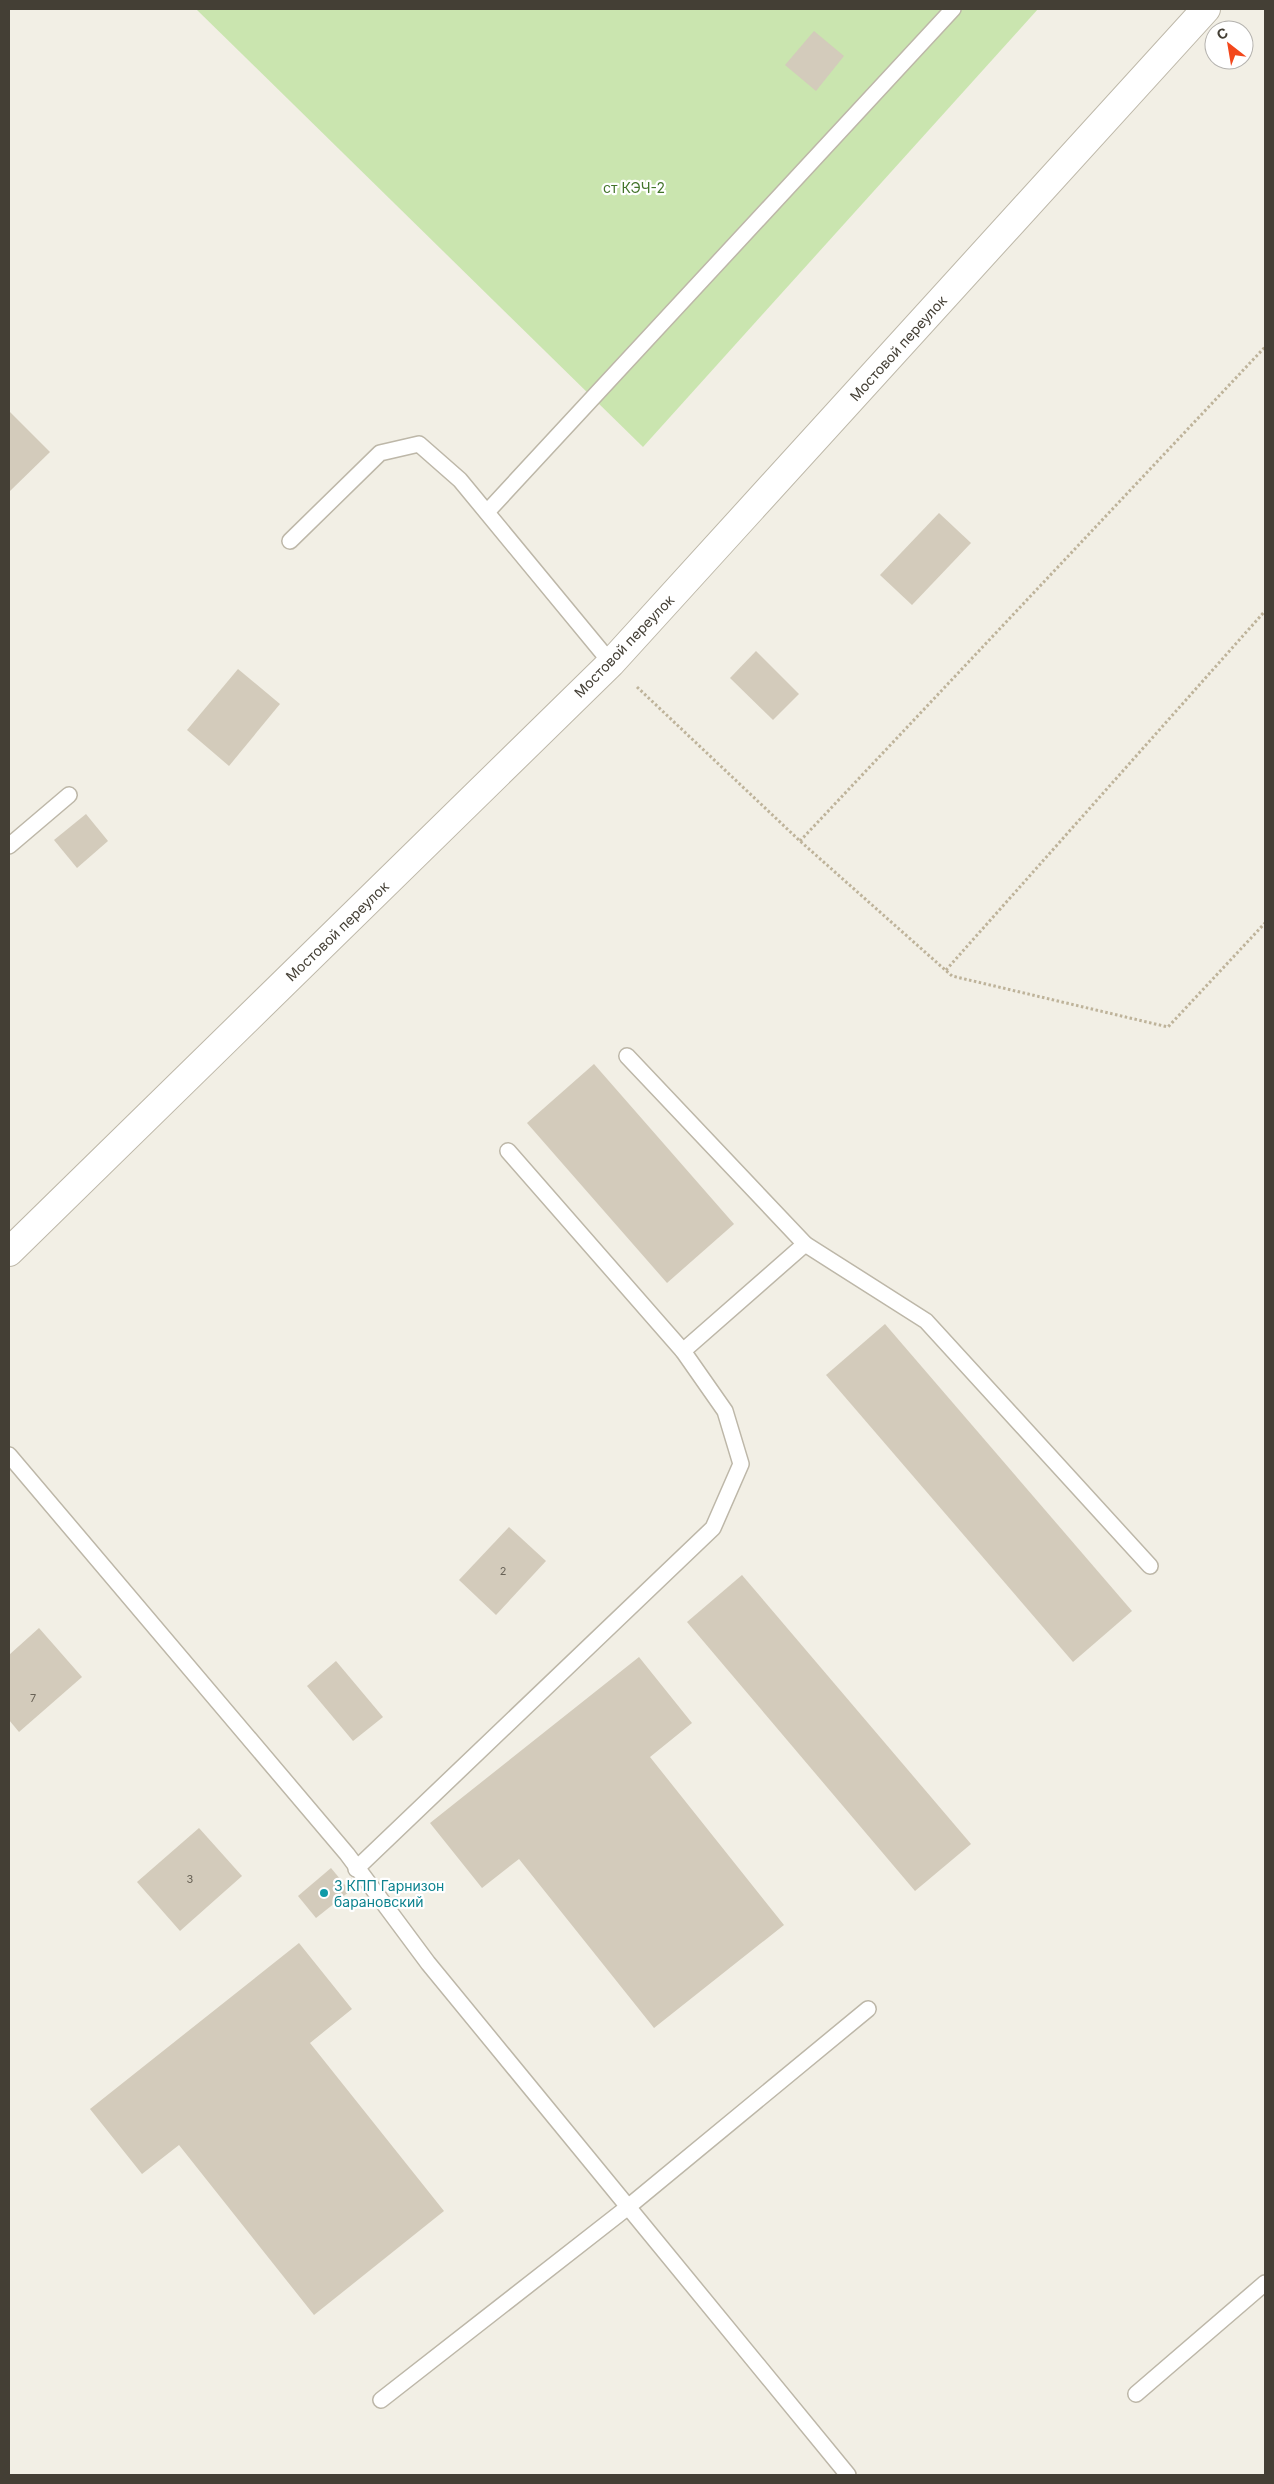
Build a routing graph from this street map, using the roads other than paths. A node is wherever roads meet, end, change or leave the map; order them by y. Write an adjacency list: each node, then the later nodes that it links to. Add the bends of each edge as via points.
1 (953, 9): 3 (lane)
2 (1206, 9): 5 (street, Мостовой переулок)
3 (487, 512): 4 (lane, via 460,480 419,444 380,453); 5 (lane)
4 (290, 541)
5 (611, 663): 11 (street, Мостовой переулок)
6 (69, 795): 7 (lane)
7 (9, 846)
8 (627, 1056): 10 (lane)
9 (508, 1151): 12 (lane)
10 (805, 1244): 12 (lane); 14 (lane, via 926,1321)
11 (9, 1252)
12 (683, 1351): 15 (lane, via 725,1411 741,1464 714,1528)
13 (9, 1454): 15 (lane, via 347,1854)
14 (1150, 1566)
15 (356, 1869): 17 (lane, via 428,1963)
16 (868, 2009): 17 (lane)
17 (628, 2207): 20 (lane); 21 (lane)
18 (1265, 2282): 19 (lane)
19 (1136, 2394)
20 (381, 2400)
21 (848, 2475)

